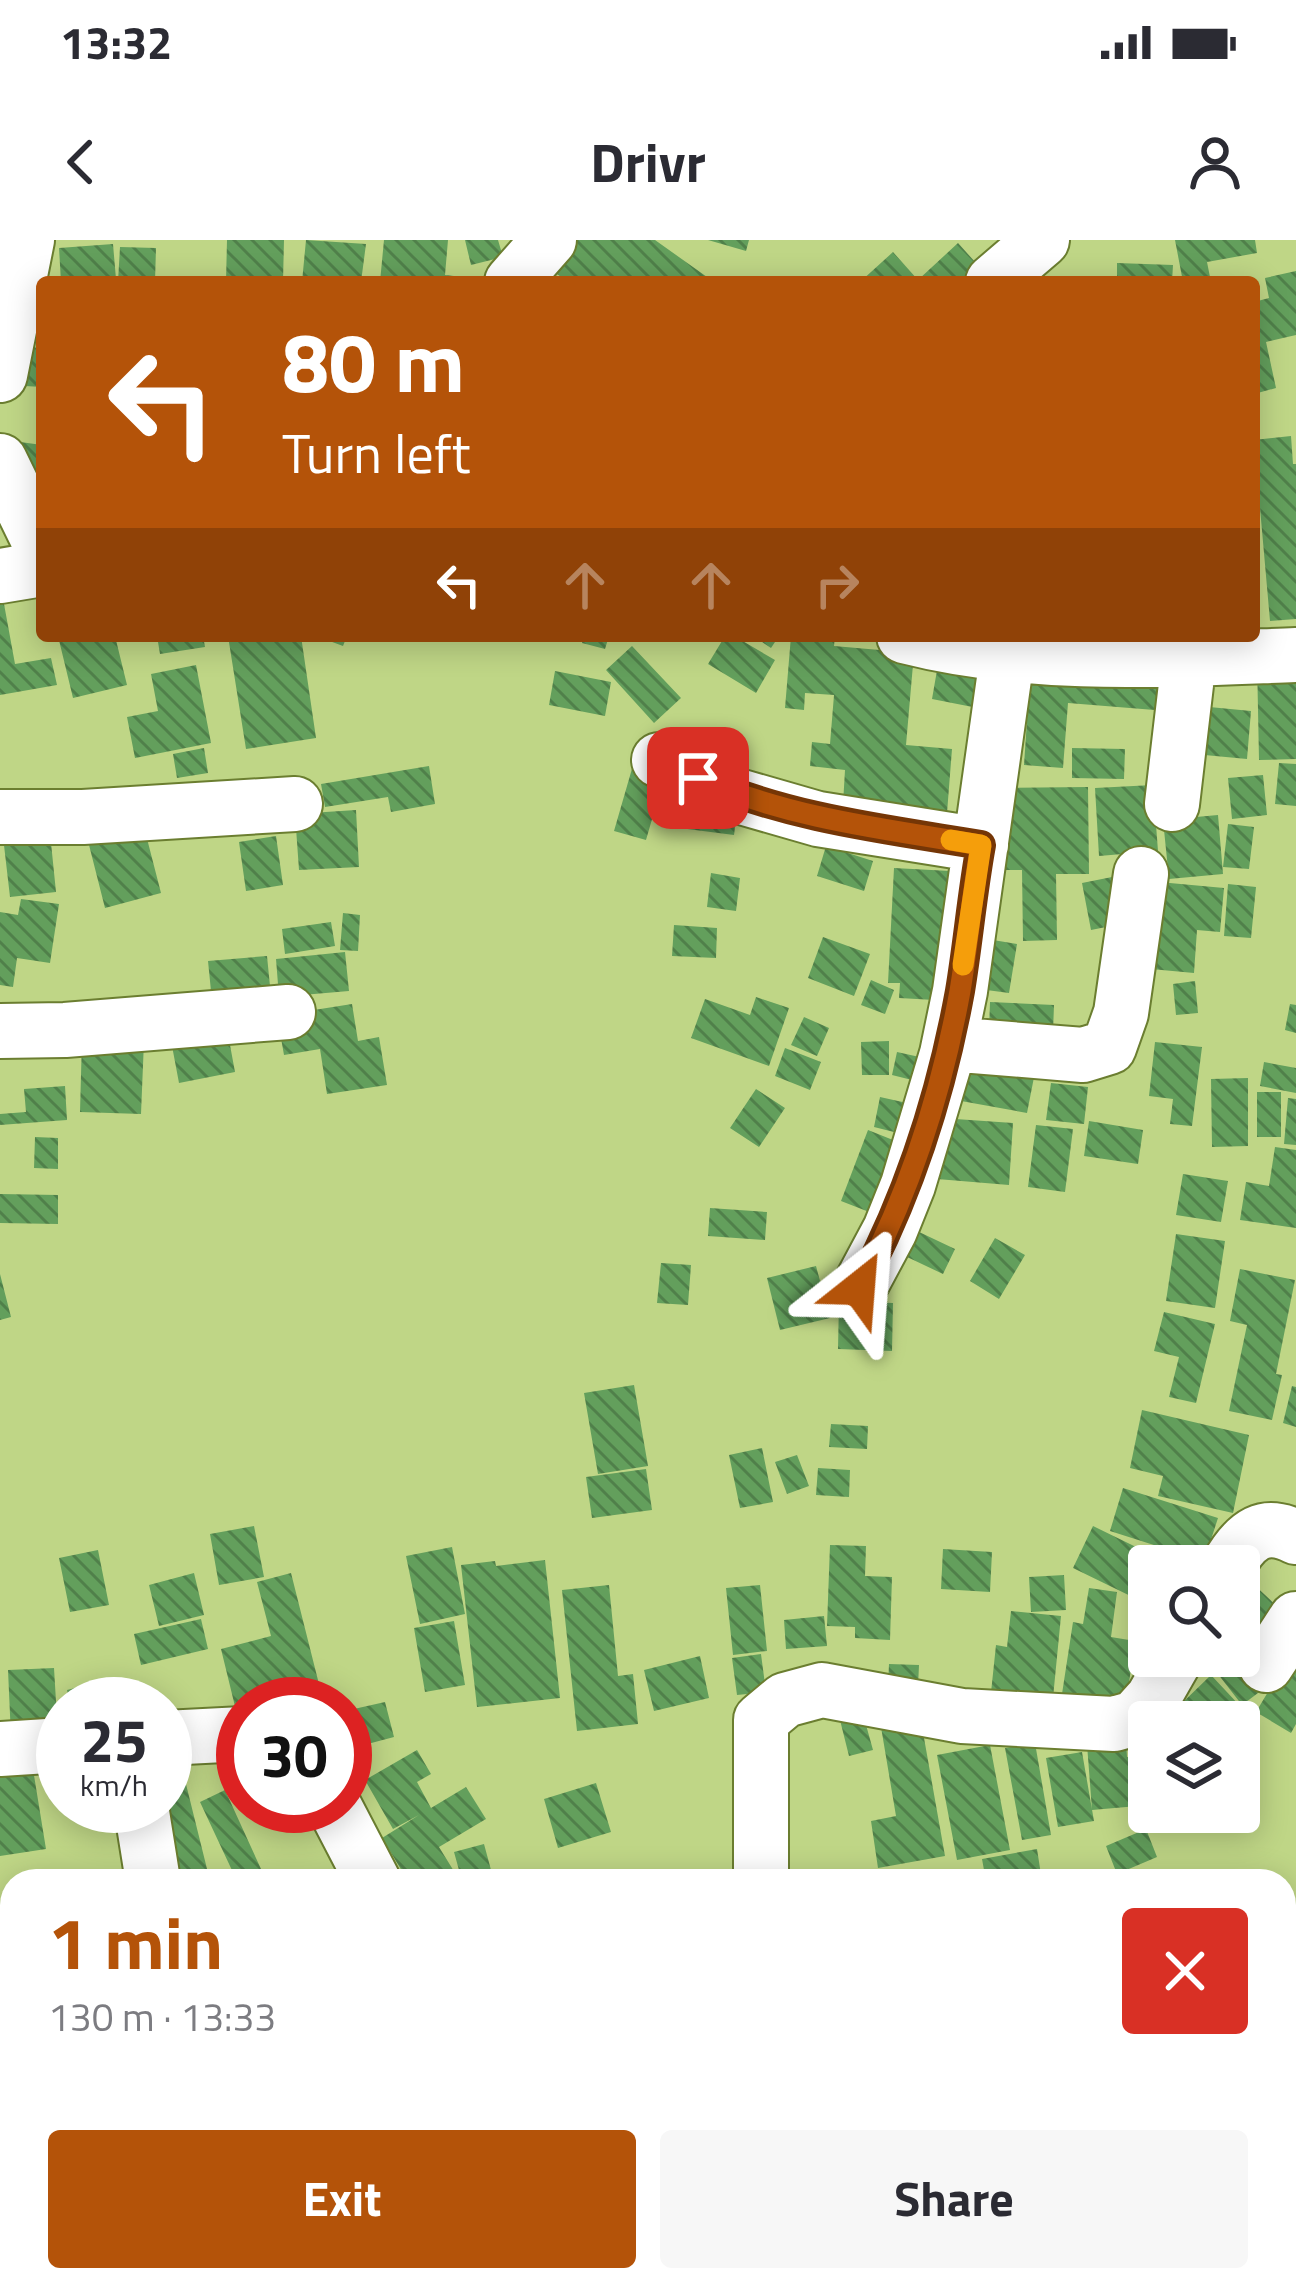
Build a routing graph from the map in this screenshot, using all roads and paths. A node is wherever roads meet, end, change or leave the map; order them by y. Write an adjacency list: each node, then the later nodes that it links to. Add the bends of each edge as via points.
1 (548, 240): 4 (street)
2 (1042, 240): 5 (street)
3 (17, 252): 6 (street)
4 (517, 276)
5 (1000, 276)
6 (18, 318): 7 (street)
7 (0, 375)
8 (0, 461): 9 (street)
9 (36, 535)
10 (36, 570): 11 (street)
11 (0, 576)
12 (968, 642): 13 (street)
13 (1010, 646): 15 (street); 20 (street)
14 (1296, 655): 15 (street)
15 (1189, 659): 18 (street)
16 (658, 760): 20 (street, via 738,796 818,819)
17 (295, 804): 19 (street)
18 (1172, 804)
19 (0, 817)
20 (981, 845): 24 (street)
21 (1141, 874): 24 (street, via 1109,1047 1083,1054)
22 (288, 1012): 23 (street)
23 (0, 1031)
24 (949, 1044): 25 (street, via 908,1186)
25 (859, 1288)
26 (1296, 1538): 27 (street, via 1261,1531)
27 (1240, 1545)
28 (1296, 1619): 29 (street)
29 (1266, 1665)
30 (1165, 1677): 37 (street, via 1135,1718 1114,1724 962,1716 822,1690 785,1700 761,1720)
31 (36, 1747): 32 (street)
32 (0, 1749)
33 (145, 1833): 35 (street)
34 (348, 1833): 36 (street)
35 (151, 1869)
36 (367, 1869)
37 (760, 1869)

